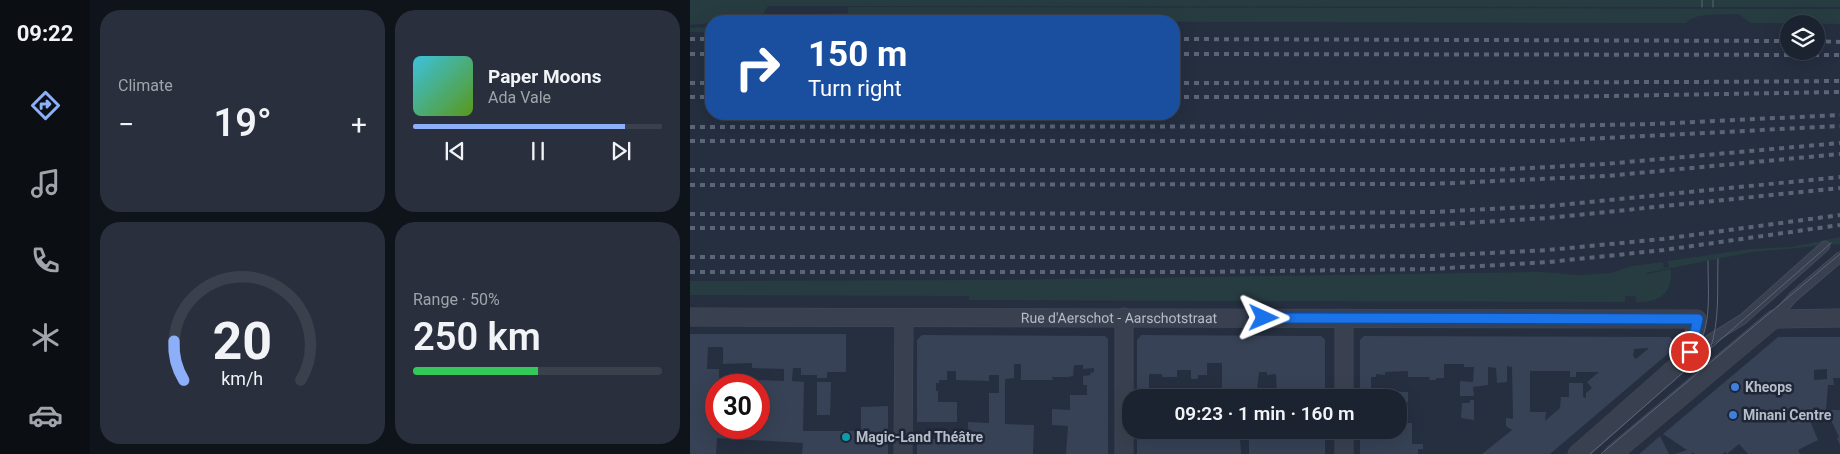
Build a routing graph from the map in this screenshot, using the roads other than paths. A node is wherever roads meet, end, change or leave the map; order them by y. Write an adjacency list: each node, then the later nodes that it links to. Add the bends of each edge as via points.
1 (1825, 246): 9 (lane, via 1743,319)
2 (1840, 257): 8 (lane, via 1792,296)
3 (690, 317): 5 (street, Rue d'Aerschot - Aarschotstraat)
4 (1124, 317): 5 (street, Rue d'Aerschot - Aarschotstraat); 6 (street, Rue d'Aerschot - Aarschotstraat); 13 (street)
5 (904, 318): 12 (street)
6 (1344, 318): 9 (street, Rue d'Aerschot - Aarschotstraat, via 1698,319); 10 (street)
7 (1840, 318): 8 (street)
8 (1774, 319): 16 (street)
9 (1690, 352): 15 (street)
10 (1344, 389)
11 (1344, 439): 14 (street)
12 (902, 454)
13 (1124, 454)
14 (1344, 454)
15 (1577, 454)
16 (1613, 454)

